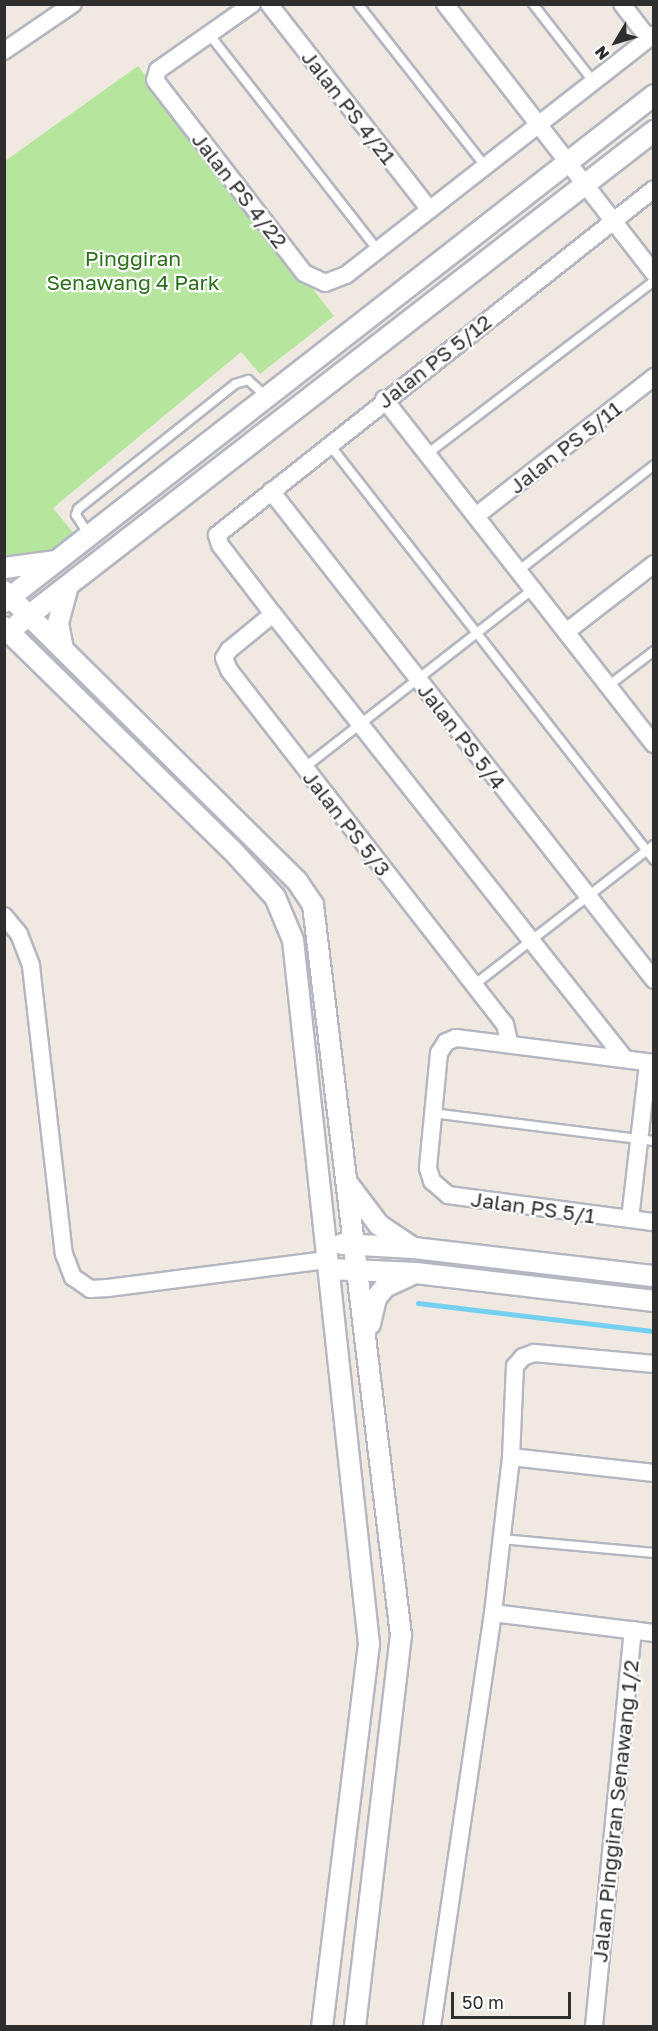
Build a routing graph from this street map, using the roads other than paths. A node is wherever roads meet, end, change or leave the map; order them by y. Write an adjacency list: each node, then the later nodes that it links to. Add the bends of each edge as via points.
1 (73, 4): 10 (street)
2 (252, 4): 8 (street)
3 (269, 4): 19 (street, Jalan PS 4/21)
4 (358, 4): 16 (lane)
5 (445, 4): 13 (street)
6 (533, 4): 11 (lane)
7 (622, 4): 9 (street)
8 (209, 34): 21 (lane); 21 (street, Jalan PS 4/22, via 158,70 154,80 304,273 325,283 346,275)
9 (651, 36): 11 (street)
10 (4, 51)
11 (593, 81): 13 (street)
12 (654, 95): 15 (street)
13 (538, 124): 15 (street); 16 (street)
14 (654, 131): 17 (street)
15 (566, 161): 17 (street); 25 (street)
16 (485, 166): 19 (street)
17 (585, 185): 20 (street); 37 (street)
18 (654, 189): 20 (street, Jalan PS 5/12)
19 (430, 210): 21 (street)
20 (613, 221): 22 (street); 26 (street, Jalan PS 5/12)
21 (378, 250)
22 (654, 273)
23 (654, 281): 28 (lane)
24 (654, 377): 31 (street, Jalan PS 5/11)
25 (267, 397): 32 (street); 32 (lane, via 248,380 235,384 78,509 76,515)
26 (384, 399): 27 (street, Jalan PS 5/12); 28 (street)
27 (329, 444): 30 (street, Jalan PS 5/12); 44 (lane)
28 (427, 454): 31 (street)
29 (654, 465): 36 (lane)
30 (271, 491): 40 (street, Jalan PS 5/12, via 218,535 220,545); 47 (street, Jalan PS 5/4)
31 (476, 516): 36 (street)
32 (90, 536): 33 (street)
33 (58, 561): 35 (street); 39 (street)
34 (654, 564): 43 (street)
35 (4, 568)
36 (518, 571): 38 (street)
37 (68, 585): 41 (street); 45 (street, via 58,623)
38 (533, 589): 43 (street); 44 (lane)
39 (7, 597): 41 (street)
40 (273, 614): 49 (street); 51 (street, Jalan PS 5/3, via 224,658 229,670)
41 (28, 616): 42 (street); 45 (street)
42 (7, 629): 69 (street, via 275,897 288,923)
43 (566, 632): 48 (street)
44 (476, 634): 47 (lane); 52 (lane)
45 (63, 650): 64 (street, via 297,881 313,905)
46 (654, 651): 48 (lane)
47 (418, 679): 49 (lane); 54 (street, Jalan PS 5/4)
48 (609, 686): 50 (street)
49 (361, 724): 51 (lane); 56 (street)
50 (654, 744)
51 (304, 768): 58 (street, Jalan PS 5/3)
52 (650, 848): 53 (lane); 54 (lane)
53 (654, 860)
54 (588, 896): 56 (lane); 57 (street, Jalan PS 5/4)
55 (4, 916): 69 (street, via 23,941 31,966 64,1254 73,1278 90,1288 108,1288)
56 (532, 940): 58 (lane); 60 (street)
57 (654, 980)
58 (473, 986): 59 (street, Jalan PS 5/3, via 505,1024)
59 (509, 1042): 60 (street); 62 (street, via 456,1038 446,1042 439,1053)
60 (625, 1059): 61 (street)
61 (651, 1063): 63 (street)
62 (432, 1113): 63 (lane); 65 (street, Jalan PS 5/1, via 428,1168 432,1181 448,1195)
63 (646, 1141): 65 (street)
64 (346, 1182): 67 (street); 68 (street, via 380,1225)
65 (630, 1219): 66 (street, Jalan PS 5/1)
66 (654, 1222)
67 (354, 1244): 68 (street); 69 (street); 70 (street)
68 (414, 1248): 72 (street)
69 (328, 1258): 70 (street); 83 (street, via 369,1644)
70 (357, 1268): 71 (street); 74 (street)
71 (416, 1273): 73 (street); 74 (street, via 397,1280 376,1298)
72 (654, 1276)
73 (654, 1301)
74 (367, 1344): 84 (street, via 401,1635)
75 (654, 1364): 76 (street, via 534,1353 523,1356 515,1366)
76 (510, 1457): 77 (street); 78 (street)
77 (654, 1473)
78 (501, 1539): 79 (lane); 80 (street)
79 (654, 1553)
80 (493, 1613): 81 (street); 85 (street)
81 (633, 1630): 82 (street); 86 (street, Jalan Pinggiran Senawang 1/2)
82 (654, 1633)
83 (322, 2026)
84 (355, 2026)
85 (432, 2026)
86 (594, 2026)

